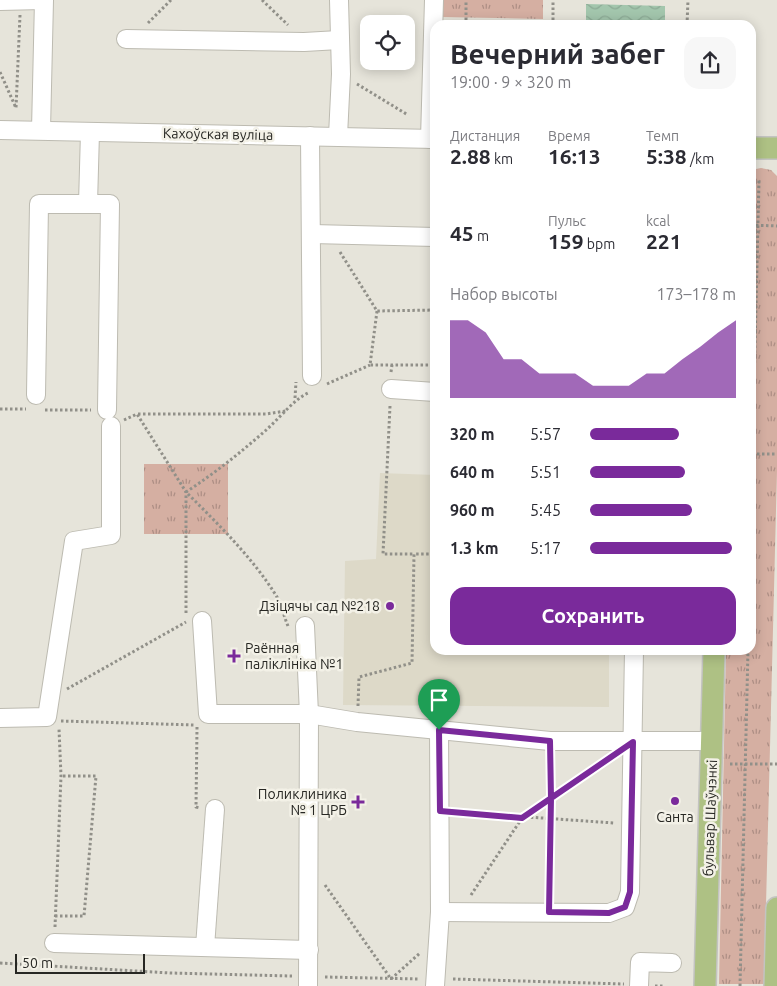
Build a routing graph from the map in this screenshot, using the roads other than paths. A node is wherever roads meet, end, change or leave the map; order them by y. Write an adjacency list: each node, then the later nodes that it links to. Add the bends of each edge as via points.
1 (20, 0): 2 (street); 5 (street)
2 (44, 0): 10 (street)
3 (339, 0): 8 (street)
4 (434, 0): 6 (street)
5 (0, 1)
6 (434, 20)
7 (129, 39): 8 (street)
8 (339, 40): 13 (street)
9 (0, 130): 10 (street, Кахоўская вуліца)
10 (41, 130): 11 (street, Кахоўская вуліца)
11 (90, 132): 12 (street, Кахоўская вуліца); 17 (street)
12 (310, 136): 13 (street, Кахоўская вуліца); 18 (street)
13 (338, 136): 14 (street, Кахоўская вуліца)
14 (430, 139)
15 (756, 148): 16 (main road)
16 (777, 148)
17 (88, 204): 23 (street, via 38,204); 29 (street, via 110,204 111,535 74,541 47,717)
18 (321, 234): 19 (street); 20 (street)
19 (430, 237)
20 (315, 385)
21 (391, 389): 22 (street)
22 (430, 392)
23 (36, 395)
24 (194, 621): 28 (street, via 208,714)
25 (298, 630): 28 (street)
26 (634, 655): 32 (street)
27 (714, 655): 31 (main road, бульвар Шаўчэнкі)
28 (309, 714): 30 (street); 38 (street)
29 (0, 718)
30 (439, 730): 32 (street, via 550,741); 35 (street)
31 (712, 741): 32 (street); 43 (main road, бульвар Шаўчэнкі)
32 (633, 742): 35 (street, via 630,892 625,907 609,913)
33 (215, 809): 37 (street)
34 (777, 908): 44 (main road)
35 (440, 912): 41 (street)
36 (54, 943): 37 (street)
37 (205, 947): 38 (street)
38 (309, 950): 40 (street)
39 (672, 963): 42 (street, via 640,962)
40 (308, 981)
41 (436, 982)
42 (639, 986)
43 (706, 986)
44 (775, 986)

